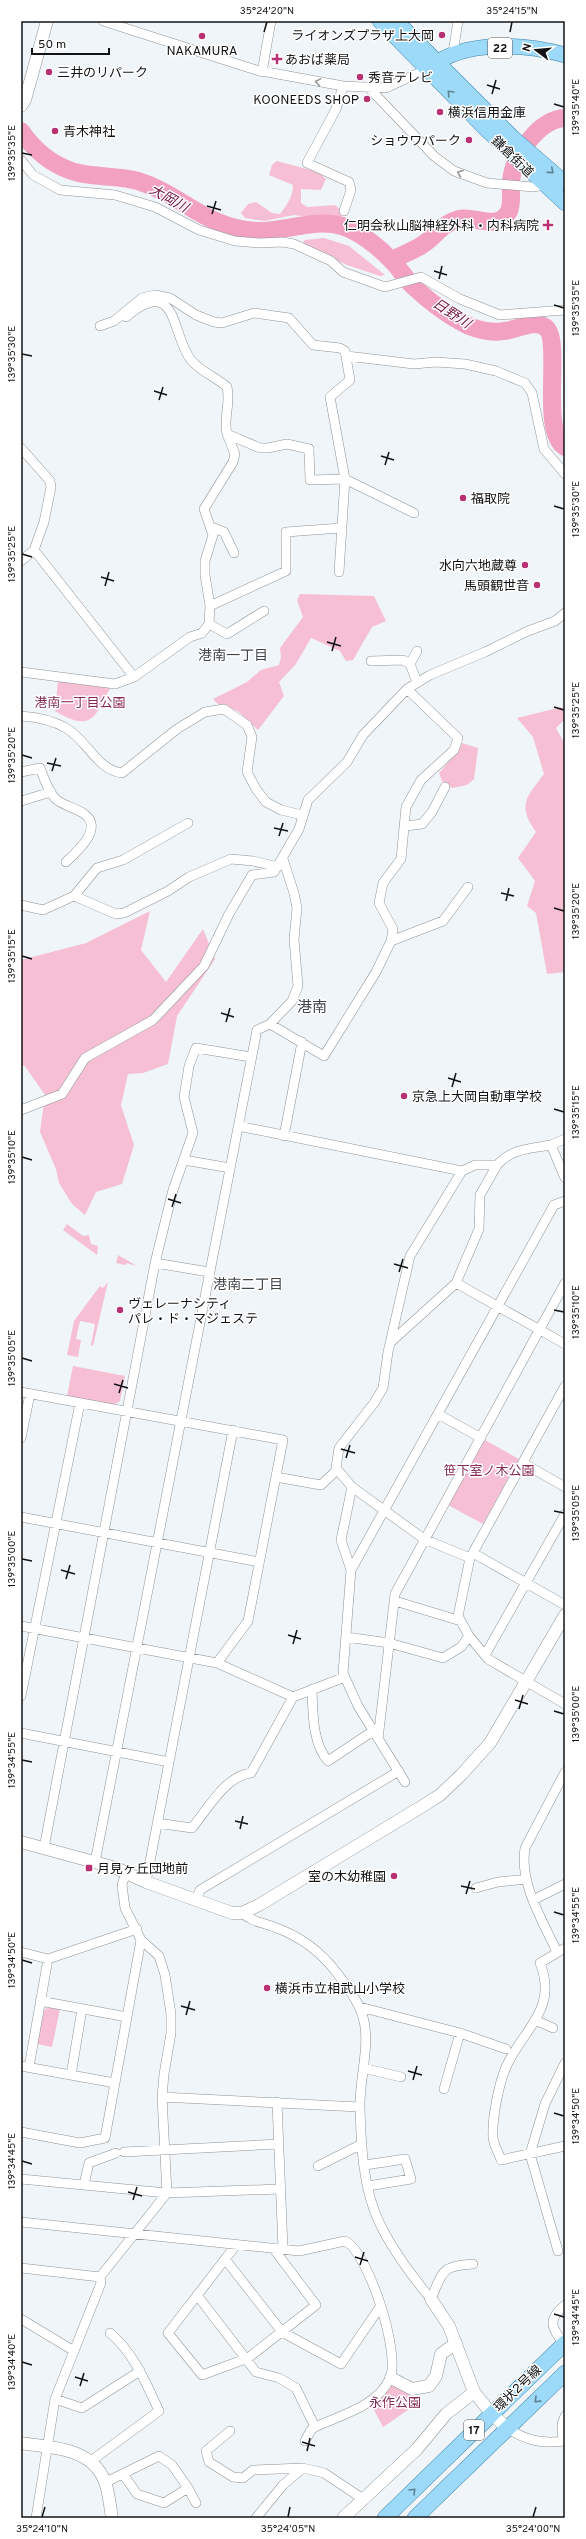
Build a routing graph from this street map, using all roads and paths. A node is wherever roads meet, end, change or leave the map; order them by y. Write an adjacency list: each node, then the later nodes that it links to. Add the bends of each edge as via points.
1 (47, 21): 13 (street, via 26,100)
2 (103, 21): 10 (street)
3 (271, 21): 10 (street)
4 (380, 21): 9 (main road, 鎌倉街道)
5 (396, 21): 9 (main road, 鎌倉街道)
6 (458, 21): 7 (street)
7 (452, 53): 8 (main road, 22, via 509,47 540,48); 9 (main road, 22)
8 (565, 55)
9 (432, 66): 12 (street, via 386,88); 15 (main road, 鎌倉街道)
10 (262, 72): 11 (street, one-way to 10)
11 (343, 86): 12 (street); 19 (street, via 336,109 307,163 349,182 351,190)
12 (370, 89): 17 (street, one-way to 12, via 498,184 477,180 449,167 434,156)
13 (22, 105)
14 (21, 160): 20 (street, via 33,175 60,190 115,195 155,207 213,236 260,244 294,244 331,261 343,272 384,287 421,277 460,299 500,315)
15 (534, 166): 16 (main road, 鎌倉街道, one-way to 16); 17 (main road, 鎌倉街道)
16 (565, 183)
17 (544, 185): 18 (main road, 鎌倉街道)
18 (565, 203)
19 (344, 210)
20 (565, 310)
21 (347, 356): 22 (street, via 343,349 313,345 289,318 254,313 222,324 196,315 170,298 155,295 142,298 114,321 100,326 107,329 116,326 134,310 148,303 168,307 191,360 227,387 229,395 224,421); 24 (street, via 414,364 465,364 496,371 525,383 532,393 544,449); 25 (street, via 350,380 330,397)
22 (227, 434): 25 (street, via 260,448 287,444 309,449 310,480); 27 (street, via 235,454 233,462 204,509)
23 (21, 448): 29 (street, via 50,481 51,487 44,522)
24 (565, 474)
25 (345, 479): 26 (street); 28 (street)
26 (414, 513)
27 (211, 527): 30 (street, via 224,532); 33 (street, via 213,541 205,561 204,576)
28 (341, 528): 32 (street); 33 (street, via 286,532 286,572)
29 (34, 550): 31 (street); 41 (street)
30 (234, 553)
31 (21, 561)
32 (339, 572)
33 (210, 606): 36 (street)
34 (264, 611): 36 (street, via 227,634)
35 (565, 613): 42 (street, via 555,621)
36 (209, 624): 41 (street, via 202,633 190,637)
37 (417, 651): 39 (street)
38 (371, 661): 39 (street, via 403,660)
39 (410, 664): 42 (street)
40 (21, 672): 41 (street, via 115,684)
41 (134, 677)
42 (417, 682): 43 (street)
43 (407, 689): 49 (street, via 363,735 347,762 308,800); 51 (street, via 458,738 454,750 421,780 406,807)
44 (21, 716): 49 (street, via 37,717 66,728 110,771 122,774 177,729 205,712 224,709 247,724 252,737 246,768 256,789 266,802 281,810)
45 (21, 772): 47 (street, via 40,768)
46 (445, 787): 51 (street, via 432,812 422,824)
47 (51, 792): 48 (street); 53 (street, via 57,800 84,813 90,820 91,829 84,844)
48 (21, 801)
49 (302, 815): 52 (street, via 299,830)
50 (188, 822): 56 (street, via 123,860 97,868)
51 (406, 826): 58 (street, via 401,859 383,883 379,903 393,929)
52 (284, 859): 54 (street); 59 (street, via 297,908 294,939 298,986 292,1001)
53 (66, 862)
54 (278, 867): 56 (street, via 253,860 231,859 189,877 168,891 124,913 116,914); 62 (street, via 274,872 252,876 229,914 204,966 152,1020 84,1058 62,1094)
55 (468, 887): 58 (street, via 443,921)
56 (74, 896): 57 (street, via 43,910)
57 (21, 905)
58 (391, 941): 60 (street, via 376,972 324,1056)
59 (270, 1024): 60 (street); 61 (street, via 257,1030)
60 (302, 1042): 64 (street)
61 (251, 1056): 63 (street); 67 (street, via 196,1048 189,1066 184,1097 193,1133)
62 (21, 1110)
63 (238, 1126): 64 (street); 69 (street)
64 (284, 1136): 70 (street)
65 (565, 1139): 66 (street)
66 (551, 1145): 68 (street, via 515,1151 506,1155); 71 (street)
67 (184, 1160): 69 (street); 73 (street, via 173,1190)
68 (497, 1165): 70 (street, via 475,1165); 75 (street, via 480,1195 479,1229)
69 (230, 1168): 74 (street)
70 (462, 1171): 79 (street, via 410,1256)
71 (565, 1178)
72 (565, 1201): 77 (street, via 554,1205)
73 (155, 1263): 74 (street); 84 (street)
74 (209, 1272): 86 (street)
75 (456, 1283): 77 (street); 79 (street)
76 (565, 1283): 78 (street)
77 (497, 1306): 78 (street); 85 (street)
78 (539, 1330): 80 (street); 89 (street)
79 (392, 1341): 91 (street, via 383,1388 339,1448)
80 (565, 1344)
81 (565, 1386): 90 (street)
82 (25, 1393): 83 (street); 88 (street)
83 (80, 1403): 84 (street); 98 (street)
84 (126, 1412): 86 (street); 99 (street)
85 (438, 1414): 89 (street); 95 (street)
86 (180, 1422): 87 (street); 101 (street)
87 (233, 1430): 92 (street, via 283,1440); 102 (street)
88 (21, 1438)
89 (481, 1438): 100 (street)
90 (523, 1463): 94 (street); 103 (street)
91 (337, 1470): 92 (street, via 321,1485); 93 (street)
92 (276, 1477): 104 (street)
93 (352, 1487): 95 (street); 105 (street, via 342,1540)
94 (565, 1487)
95 (384, 1510): 100 (street); 105 (street)
96 (565, 1514): 106 (street)
97 (21, 1517): 98 (street)
98 (56, 1523): 99 (street); 112 (street)
99 (105, 1533): 101 (street); 115 (street)
100 (424, 1539): 103 (street); 107 (street, via 395,1594)
101 (157, 1543): 102 (street); 117 (street)
102 (209, 1553): 104 (street); 119 (street)
103 (472, 1556): 106 (street); 110 (street, via 458,1616)
104 (258, 1562): 120 (street, via 248,1621)
105 (351, 1570): 113 (street)
106 (526, 1583): 108 (street); 118 (street)
107 (395, 1601): 110 (street); 116 (street)
108 (565, 1605)
109 (565, 1615): 122 (street)
110 (461, 1621): 114 (street)
111 (21, 1626): 112 (street)
112 (35, 1628): 115 (street); 124 (street)
113 (346, 1636): 116 (street); 121 (street, via 343,1673)
114 (468, 1636): 116 (street, via 461,1647 443,1658); 118 (street)
115 (84, 1638): 117 (street); 129 (street)
116 (389, 1643): 128 (street)
117 (136, 1648): 119 (street); 130 (street)
118 (485, 1655): 122 (street)
119 (189, 1658): 120 (street); 131 (street)
120 (217, 1663): 125 (street)
121 (345, 1677): 123 (street); 128 (street, via 358,1706)
122 (527, 1682): 126 (street); 146 (street, via 490,1743 440,1795)
123 (312, 1689): 125 (street); 128 (street, via 313,1724 328,1761)
124 (21, 1696)
125 (293, 1697): 135 (street, via 251,1773 242,1774 231,1781 192,1828)
126 (565, 1704)
127 (21, 1733): 129 (street)
128 (376, 1735): 132 (street)
129 (64, 1742): 130 (street); 137 (street)
130 (116, 1752): 131 (street); 138 (street)
131 (169, 1762): 135 (street)
132 (399, 1771): 134 (street); 144 (street, via 200,1890)
133 (565, 1772): 140 (street, via 525,1848)
134 (406, 1782)
135 (157, 1823): 141 (street)
136 (21, 1842): 137 (street)
137 (44, 1848): 138 (street)
138 (95, 1862): 139 (street)
139 (126, 1872): 141 (street); 147 (street, via 122,1885 124,1908)
140 (526, 1879): 143 (street, via 498,1882); 145 (street)
141 (146, 1882): 144 (street)
142 (565, 1884): 145 (street)
143 (476, 1888)
144 (196, 1900): 146 (street, via 232,1913)
145 (534, 1900): 149 (street)
146 (242, 1913): 153 (street, via 250,1921 274,1927 298,1938 321,1954)
147 (137, 1929): 148 (street); 151 (street)
148 (141, 1940): 155 (street); 167 (street, via 159,1956 165,1975 171,2014 171,2033)
149 (561, 1950): 156 (street, via 540,1963 546,1979 546,1998)
150 (21, 1952): 151 (street)
151 (48, 1959): 152 (street)
152 (40, 2001): 154 (street); 161 (street)
153 (360, 2007): 158 (street); 162 (street, via 365,2031)
154 (82, 2009): 155 (street); 163 (street)
155 (127, 2018): 165 (street)
156 (535, 2020): 157 (street); 175 (street, via 507,2065 501,2084 493,2138 501,2160)
157 (553, 2028)
158 (460, 2033): 159 (street); 166 (street)
159 (506, 2049)
160 (565, 2063): 175 (street, via 545,2104)
161 (25, 2067): 163 (street)
162 (362, 2068): 164 (street); 169 (street)
163 (71, 2075): 165 (street)
164 (402, 2077)
165 (115, 2083): 170 (street, via 105,2138 80,2143)
166 (444, 2089)
167 (162, 2097): 168 (street); 174 (street)
168 (277, 2102): 169 (street); 171 (street)
169 (359, 2107): 172 (street)
170 (21, 2132)
171 (278, 2144): 174 (street); 181 (street)
172 (362, 2144): 176 (street); 177 (street)
173 (565, 2146): 175 (street)
174 (166, 2148): 179 (street, via 120,2153 89,2163); 182 (street)
175 (530, 2154): 188 (street)
176 (365, 2165): 180 (street); 180 (street, via 405,2159 411,2179)
177 (318, 2166)
178 (21, 2179): 179 (street)
179 (85, 2183): 182 (street)
180 (368, 2186): 194 (street, via 380,2224 407,2269)
181 (280, 2189): 182 (street); 187 (street)
182 (167, 2193): 184 (street)
183 (21, 2222): 184 (street)
184 (133, 2235): 185 (street); 192 (street)
185 (236, 2245): 186 (street); 189 (street)
186 (273, 2248): 187 (street); 198 (street, via 316,2305)
187 (283, 2249): 196 (street, via 300,2251 345,2241 351,2244 371,2279)
188 (558, 2251)
189 (225, 2259): 193 (street); 198 (street)
190 (473, 2264): 194 (street, via 453,2265 444,2271)
191 (21, 2268): 192 (street)
192 (100, 2276): 202 (street, via 101,2283 89,2322)
193 (197, 2295): 203 (street); 203 (street, via 168,2332 202,2375)
194 (431, 2299): 200 (street, via 449,2326)
195 (565, 2305): 201 (street, via 556,2312 552,2322 555,2332)
196 (380, 2307): 198 (street, via 341,2364); 206 (street, via 392,2340 394,2361)
197 (21, 2319): 202 (street)
198 (282, 2332): 203 (street)
199 (110, 2333): 204 (street, via 119,2341)
200 (456, 2343): 206 (street, via 441,2354 436,2376 429,2386 412,2389); 207 (street)
201 (564, 2344): 209 (main road, 環状2号線 / 17)
202 (74, 2351): 208 (street)
203 (248, 2358): 211 (street, via 256,2372 280,2378 296,2388)
204 (140, 2371): 208 (street, via 82,2408); 218 (street, via 159,2411)
205 (565, 2373): 212 (main road, 環状2号線 / 17, one-way to 212)
206 (391, 2378): 211 (street, via 371,2402)
207 (474, 2392): 209 (street); 223 (street, via 446,2414 417,2449)
208 (55, 2398): 217 (street)
209 (491, 2413): 212 (street); 229 (main road, 環状2号線 / 17, one-way to 209)
210 (565, 2416): 214 (street, via 562,2424)
211 (315, 2427): 215 (street)
212 (507, 2428): 214 (street, via 529,2440 546,2443); 230 (main road, 環状2号線 / 17)
213 (230, 2431): 219 (street, via 206,2451 209,2462 233,2477 243,2478 253,2470)
214 (564, 2441)
215 (305, 2442)
216 (21, 2443): 217 (street)
217 (47, 2447): 218 (street, via 77,2452); 225 (street)
218 (92, 2461): 221 (street)
219 (303, 2468): 223 (street, via 324,2473); 227 (street, via 283,2485)
220 (123, 2474): 221 (street); 222 (street, via 136,2494 164,2503); 222 (street, via 159,2456 172,2465)
221 (106, 2482): 226 (street)
222 (188, 2488): 224 (street)
223 (363, 2499): 228 (street)
224 (196, 2503)
225 (36, 2518)
226 (112, 2518)
227 (256, 2518)
228 (343, 2518)
229 (385, 2518)
230 (415, 2518)

